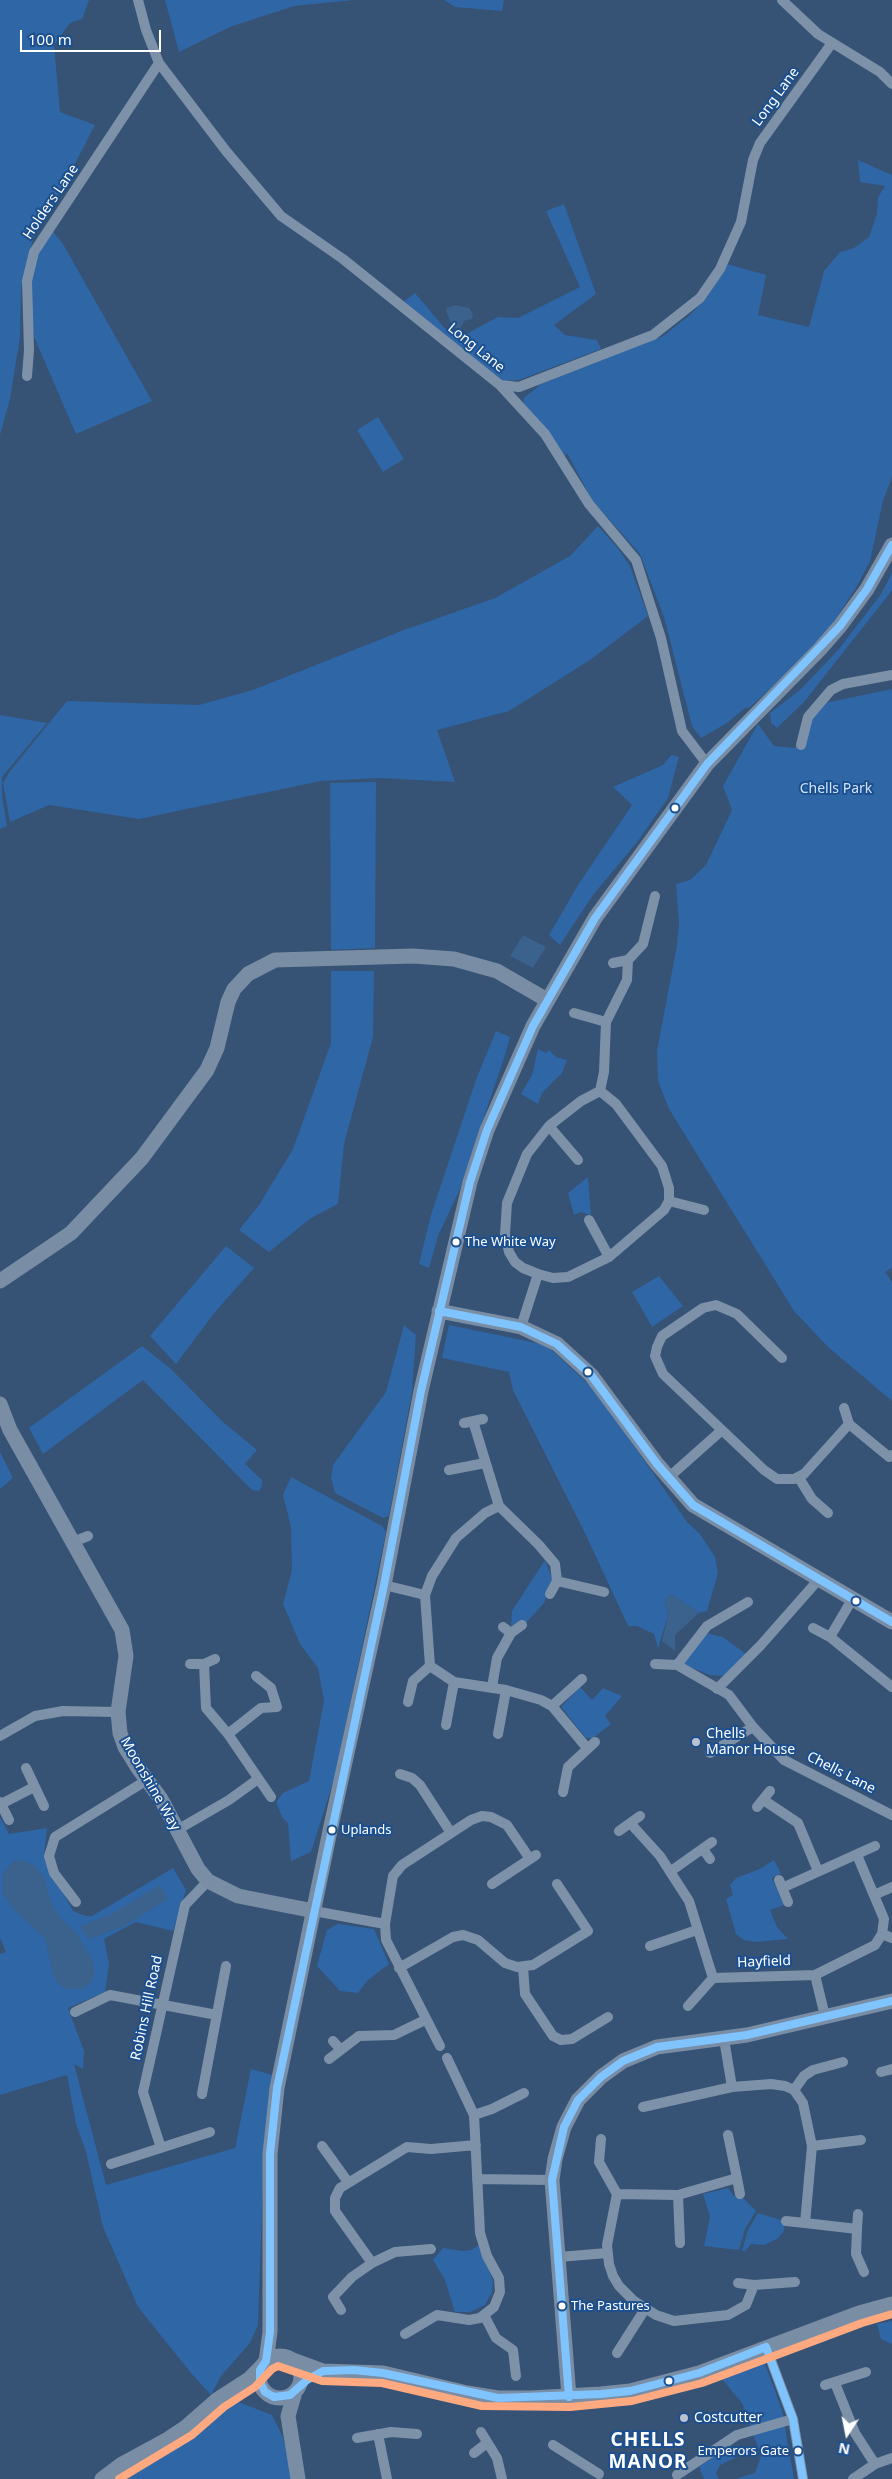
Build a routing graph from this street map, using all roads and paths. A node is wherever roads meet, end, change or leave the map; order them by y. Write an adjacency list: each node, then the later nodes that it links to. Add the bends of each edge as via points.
1 (138, 0): 4 (street, Long Lane)
2 (782, 0): 3 (street)
3 (832, 43): 5 (street, via 880,72); 7 (street, Long Lane, via 760,143 753,160 741,222 720,269 700,298 653,336 519,387)
4 (159, 63): 6 (street, Holders Lane, via 34,252 27,281); 7 (street, Long Lane, via 281,216 343,259)
5 (892, 84)
6 (27, 376)
7 (500, 385): 11 (street, via 545,434 589,504 636,560 661,638 682,731)
8 (892, 545): 11 (street, via 840,626)
9 (892, 675): 10 (street, via 843,684 831,690 808,717)
10 (801, 745)
11 (707, 764): 15 (street, via 595,918)
12 (655, 896): 13 (street, via 658,910 643,944)
13 (628, 960): 14 (street); 17 (street, via 627,980)
14 (612, 963)
15 (547, 1000): 26 (street, via 498,971 454,959 413,956 275,960 248,974 234,989 217,1048 207,1070 142,1158 71,1233); 27 (street, via 518,1056 487,1130 470,1182)
16 (574, 1013): 17 (street)
17 (606, 1022): 18 (street)
18 (600, 1091): 19 (street, via 581,1101); 21 (street, via 616,1104 662,1166 669,1188)
19 (549, 1126): 20 (street); 25 (street, via 526,1154 507,1203 505,1217 508,1252 523,1268)
20 (578, 1160)
21 (669, 1201): 22 (street); 24 (street, via 664,1210)
22 (704, 1210)
23 (589, 1220): 24 (street)
24 (609, 1257): 25 (street, via 568,1278)
25 (538, 1274): 28 (street)
26 (0, 1281)
27 (439, 1311): 28 (street); 46 (street)
28 (521, 1328): 38 (street, via 557,1344 582,1364)
29 (782, 1358): 34 (street, via 737,1314 721,1306 703,1308 662,1336 656,1356 663,1374)
30 (0, 1404): 43 (street, via 10,1430)
31 (844, 1408): 33 (street)
32 (473, 1421): 36 (street)
33 (849, 1424): 35 (street, via 889,1457); 39 (street)
34 (722, 1430): 38 (street); 39 (street, via 774,1478)
35 (892, 1455)
36 (485, 1463): 37 (street); 40 (street)
37 (452, 1472)
38 (668, 1478): 44 (street, via 704,1513)
39 (799, 1478): 41 (street, via 812,1499)
40 (499, 1506): 45 (street, via 555,1564); 49 (street, via 485,1513 450,1544)
41 (828, 1513)
42 (88, 1536): 43 (street)
43 (72, 1542): 71 (street, Moonshine Way, via 122,1630 126,1656)
44 (820, 1578): 50 (street); 67 (street)
45 (557, 1581): 47 (street, via 586,1593); 48 (street)
46 (384, 1585): 49 (street); 109 (street)
47 (604, 1592)
48 (550, 1594)
49 (425, 1595): 61 (street)
50 (853, 1598): 52 (street); 55 (street)
51 (748, 1602): 60 (street, via 707,1626)
52 (892, 1622)
53 (522, 1625): 65 (street, via 507,1630 497,1658)
54 (813, 1628): 55 (street)
55 (830, 1637): 66 (street)
56 (215, 1658): 58 (street)
57 (190, 1664): 58 (street)
58 (204, 1664): 74 (street, via 206,1708)
59 (654, 1664): 60 (street, Chells Lane)
60 (677, 1665): 67 (street, Chells Lane)
61 (430, 1666): 64 (street); 69 (street, via 413,1681)
62 (256, 1676): 74 (street, via 271,1688 276,1707 261,1708)
63 (582, 1678): 70 (street)
64 (454, 1682): 65 (street); 72 (street)
65 (492, 1687): 68 (street)
66 (892, 1687)
67 (717, 1689): 73 (street, Chells Lane, via 729,1696)
68 (506, 1690): 70 (street); 75 (street)
69 (408, 1702)
70 (552, 1706): 84 (street, via 591,1745 568,1766)
71 (118, 1712): 76 (street, via 64,1711 36,1716); 81 (street, Moonshine Way, via 120,1733 126,1748)
72 (446, 1725)
73 (753, 1728): 77 (street); 89 (street, Chells Lane, via 784,1760)
74 (228, 1734): 80 (street)
75 (498, 1734)
76 (0, 1736)
77 (710, 1753)
78 (26, 1768): 82 (street)
79 (400, 1774): 94 (street, via 416,1780)
80 (258, 1779): 85 (street); 92 (street)
81 (147, 1780): 92 (street, Moonshine Way); 107 (street, via 55,1837 49,1856 54,1873)
82 (34, 1787): 86 (street); 87 (street)
83 (770, 1791): 101 (street, via 761,1804 798,1823)
84 (563, 1792)
85 (271, 1797)
86 (1, 1803): 90 (street)
87 (44, 1806)
88 (640, 1816): 91 (street)
89 (892, 1816)
90 (9, 1820)
91 (630, 1824): 93 (street); 100 (street)
92 (177, 1830): 102 (street, Moonshine Way)
93 (618, 1832)
94 (451, 1834): 103 (street, via 477,1818 492,1817 507,1825 533,1857); 110 (street, via 395,1872)
95 (712, 1842): 97 (street)
96 (875, 1846): 98 (street)
97 (703, 1849): 99 (street); 100 (street)
98 (857, 1855): 101 (street); 106 (street)
99 (710, 1858)
100 (671, 1871): 111 (street, via 689,1901)
101 (818, 1871): 108 (street, via 780,1884)
102 (208, 1881): 109 (street, Moonshine Way, via 238,1896); 121 (street, Robins Hill Road, via 185,1904)
103 (492, 1884)
104 (557, 1884): 116 (street, via 588,1931 539,1962)
105 (892, 1887): 106 (street)
106 (874, 1895): 112 (street, via 884,1919)
107 (76, 1902)
108 (788, 1902)
109 (314, 1911): 110 (street); 174 (street, via 277,2088 270,2154)
110 (385, 1924): 117 (street, via 386,1940)
111 (697, 1930): 114 (street, via 663,1948); 119 (street)
112 (882, 1934): 113 (street); 118 (street, Hayfield, via 870,1948)
113 (892, 1938)
114 (650, 1946)
115 (226, 1966): 124 (street)
116 (522, 1967): 117 (street, via 505,1963 478,1940 463,1935 453,1937); 126 (street, via 525,1994 552,2036 561,2040 572,2039)
117 (399, 1968): 127 (street)
118 (815, 1974): 119 (street, Hayfield); 125 (street)
119 (713, 1978): 122 (street, via 693,1992)
120 (892, 2000): 125 (street)
121 (161, 2004): 123 (street, via 110,1995); 124 (street); 148 (street, Robins Hill Road, via 143,2092)
122 (688, 2006)
123 (75, 2012)
124 (217, 2015): 138 (street)
125 (825, 2016): 128 (street)
126 (608, 2017)
127 (425, 2020): 129 (street); 131 (street, via 394,2035 359,2036 337,2045)
128 (724, 2040): 135 (street); 152 (street, via 657,2047 610,2070 578,2100 564,2127)
129 (440, 2046)
130 (447, 2058): 140 (street)
131 (330, 2059)
132 (842, 2062): 136 (street, via 813,2070)
133 (892, 2069): 134 (street)
134 (881, 2072)
135 (732, 2087): 136 (street, via 771,2084); 139 (street)
136 (794, 2090): 147 (street, via 803,2104)
137 (524, 2093): 140 (street)
138 (202, 2094)
139 (644, 2108)
140 (474, 2115): 145 (street)
141 (210, 2132): 148 (street)
142 (728, 2135): 150 (street)
143 (601, 2139): 154 (street, via 599,2162)
144 (861, 2140): 147 (street)
145 (476, 2145): 151 (street); 153 (street, via 431,2149 408,2147)
146 (322, 2146): 153 (street)
147 (812, 2146): 159 (street)
148 (161, 2148): 149 (street)
149 (111, 2164)
150 (737, 2178): 155 (street); 156 (street)
151 (477, 2179): 152 (street); 173 (street, via 480,2233 500,2287 497,2302)
152 (552, 2180): 164 (street)
153 (348, 2182): 165 (street, via 334,2198 335,2210)
154 (617, 2194): 156 (street); 163 (street)
155 (740, 2194)
156 (678, 2195): 161 (street)
157 (858, 2214): 160 (street)
158 (786, 2221): 159 (street)
159 (805, 2223): 160 (street)
160 (857, 2229): 166 (street, via 856,2254)
161 (680, 2243)
162 (431, 2249): 165 (street, via 395,2252)
163 (607, 2253): 164 (street); 171 (street, via 616,2282 627,2296)
164 (559, 2257): 186 (street)
165 (372, 2263): 172 (street, via 352,2277 333,2297)
166 (864, 2272)
167 (795, 2282): 169 (street)
168 (738, 2283): 169 (street)
169 (754, 2286): 171 (street, via 746,2305 728,2315 674,2321)
170 (892, 2304): 176 (street)
171 (645, 2309): 177 (street)
172 (342, 2310)
173 (484, 2316): 175 (street, via 469,2320 434,2316); 182 (street, via 496,2338 513,2350)
174 (270, 2332): 178 (street); 179 (street)
175 (405, 2334)
176 (766, 2347): 186 (street, via 699,2373 636,2389); 187 (street)
177 (617, 2353)
178 (289, 2358): 179 (street, via 276,2356); 180 (street); 183 (street, via 300,2370)
179 (264, 2363): 184 (street); 185 (street, via 260,2382)
180 (323, 2371): 183 (street); 186 (street, via 383,2373 498,2398)
181 (866, 2372): 197 (street, via 830,2384)
182 (516, 2376)
183 (296, 2389): 185 (street, via 285,2397); 188 (street, via 288,2416)
184 (234, 2390): 185 (street); 201 (street, via 168,2439 141,2452)
185 (267, 2393): 188 (street)
186 (569, 2397)
187 (793, 2419): 199 (street, via 737,2435); 205 (street)
188 (289, 2429): 202 (street)
189 (481, 2432): 193 (street)
190 (378, 2434): 191 (street); 192 (street); 203 (street)
191 (417, 2434)
192 (358, 2438)
193 (487, 2443): 195 (street); 204 (street, via 497,2458)
194 (553, 2445): 198 (street)
195 (474, 2453)
196 (892, 2458): 197 (street)
197 (875, 2464): 200 (street)
198 (600, 2474)
199 (677, 2474)
200 (857, 2478)
201 (102, 2479)
202 (298, 2479)
203 (387, 2479)
204 (502, 2479)
205 (803, 2479)

